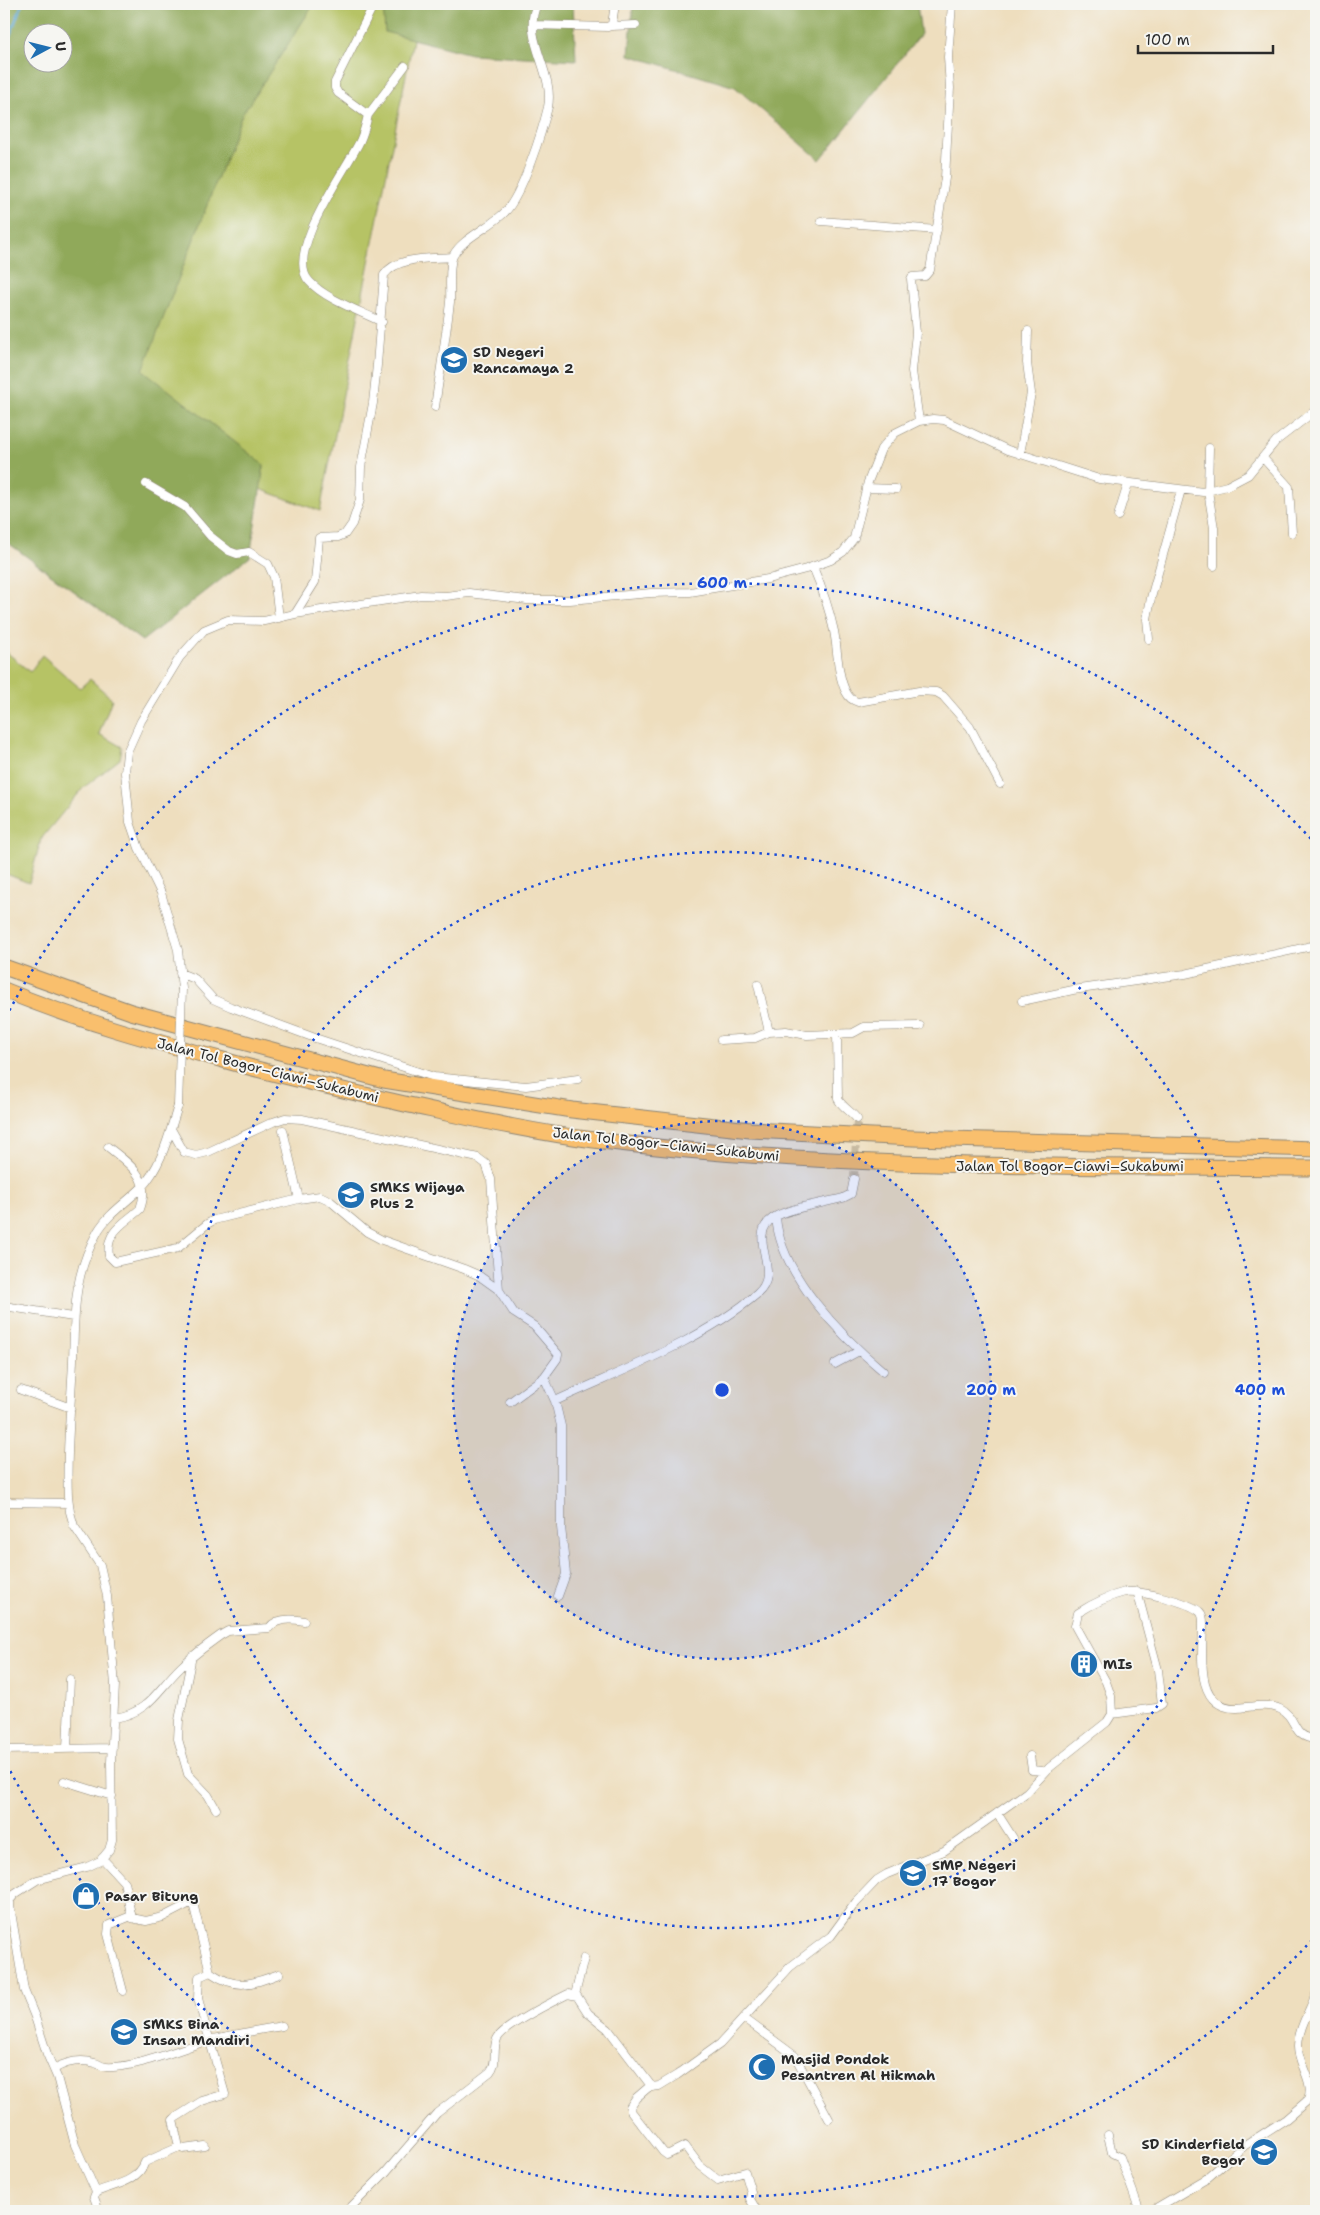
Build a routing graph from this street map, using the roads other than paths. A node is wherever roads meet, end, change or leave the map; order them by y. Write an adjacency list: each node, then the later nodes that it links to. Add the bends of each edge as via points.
1 (374, 4): 9 (street, via 335,82 338,92)
2 (537, 4): 5 (street)
3 (615, 4): 7 (street)
4 (952, 4): 11 (street, via 945,178)
5 (533, 25): 7 (street); 12 (street, via 549,97 524,179 504,214)
6 (636, 25): 7 (street)
7 (611, 26)
8 (406, 66): 9 (street)
9 (368, 115): 13 (street, via 360,141 305,243 302,268 308,281 324,293)
10 (821, 221): 11 (street)
11 (937, 230): 17 (street, via 927,275 911,279 916,333 912,372)
12 (452, 257): 13 (street, via 405,262 388,270 382,282); 15 (street, via 450,300)
13 (382, 322): 31 (street, via 358,507 344,535 319,538 316,579)
14 (1028, 331): 19 (street, via 1027,363 1031,393)
15 (435, 407)
16 (1316, 410): 20 (street, via 1282,435)
17 (919, 422): 19 (street, via 944,420); 23 (street, via 900,429 885,443)
18 (1209, 448): 26 (street)
19 (1020, 454): 22 (street, via 1099,480)
20 (1263, 458): 26 (street, via 1243,478); 28 (street, via 1289,487)
21 (146, 484): 32 (street, via 185,508 210,536 229,551 236,554 249,552 268,564 274,578)
22 (1128, 484): 25 (street); 27 (street)
23 (866, 488): 24 (street); 30 (street, via 852,542 843,552)
24 (896, 489)
25 (1181, 490): 26 (street); 33 (street, via 1150,603)
26 (1208, 491): 29 (street, via 1214,528)
27 (1118, 516)
28 (1292, 532)
29 (1214, 566)
30 (814, 567): 31 (street, via 768,579 684,593 552,600 469,593 421,595); 34 (street, via 826,598 844,685 851,699 858,702 918,690 936,692 970,728)
31 (295, 614): 32 (street)
32 (279, 618): 37 (street, via 228,620 204,630 166,679 127,752 128,816 161,893 178,950)
33 (1149, 639)
34 (1000, 784)
35 (1316, 945): 40 (street, via 1185,974 1073,990)
36 (4, 967): 50 (highway, Jalan Tol Bogor–Ciawi–Sukabumi, via 131,1012 384,1080 572,1110 770,1131 913,1138)
37 (180, 974): 45 (street, via 195,979 213,999 231,1007 434,1077 526,1086); 47 (street, bridge, via 178,1106)
38 (758, 985): 42 (street)
39 (4, 990): 51 (highway, Jalan Tol Bogor–Ciawi–Sukabumi, via 143,1038 286,1078 490,1122 593,1140 732,1153 928,1165)
40 (1022, 1001)
41 (920, 1026): 43 (street, via 864,1027 857,1033)
42 (769, 1032): 43 (street); 44 (street, via 749,1039)
43 (837, 1034): 46 (street, via 838,1100)
44 (721, 1040)
45 (578, 1079)
46 (857, 1119)
47 (171, 1129): 53 (street, via 156,1168); 56 (street, via 184,1152 196,1155 285,1118 478,1158 486,1164 492,1179)
48 (283, 1130): 54 (street)
49 (108, 1147): 53 (street, via 136,1169)
50 (1316, 1148)
51 (1316, 1168)
52 (854, 1179): 55 (street, via 851,1194 843,1198 784,1212)
53 (142, 1187): 54 (street, via 140,1209 116,1229 110,1240 109,1256 116,1262 175,1250 210,1222); 58 (street, via 98,1232 79,1278)
54 (299, 1199): 56 (street, via 324,1197 367,1232 382,1240 464,1269)
55 (776, 1217): 59 (street, via 780,1242 798,1275 831,1323); 64 (street, via 764,1230 762,1243 768,1272 765,1285 758,1293 720,1322)
56 (500, 1290): 62 (street, via 514,1313 534,1326 558,1352 557,1359)
57 (4, 1306): 58 (street)
58 (73, 1317): 66 (street)
59 (860, 1351): 60 (street); 61 (street)
60 (835, 1364)
61 (883, 1372)
62 (544, 1377): 64 (street); 65 (street)
63 (21, 1390): 66 (street)
64 (555, 1401): 70 (street, via 562,1426 560,1527 566,1574)
65 (510, 1402)
66 (71, 1408): 68 (street)
67 (4, 1502): 68 (street)
68 (68, 1503): 75 (street, via 74,1526 104,1576 114,1673)
69 (1137, 1591): 74 (street, via 1158,1670 1162,1704 1160,1707); 74 (street, via 1097,1603 1078,1613 1075,1621 1077,1631 1106,1682); 76 (street, via 1199,1611 1203,1623 1204,1683 1217,1702 1228,1707 1279,1708 1288,1715 1298,1733)
70 (558, 1596)
71 (304, 1622): 72 (street, via 285,1620 269,1628 228,1631)
72 (192, 1656): 75 (street, via 144,1707 129,1716); 84 (street, via 178,1739 188,1774 208,1794)
73 (70, 1679): 78 (street)
74 (1112, 1714): 81 (street, via 1102,1726)
75 (114, 1718): 77 (street)
76 (1316, 1738)
77 (112, 1748): 78 (street); 83 (street)
78 (67, 1749): 79 (street)
79 (4, 1750)
80 (1030, 1756): 81 (street, via 1032,1770)
81 (1044, 1773): 85 (street, via 1027,1792)
82 (64, 1781): 83 (street)
83 (112, 1796): 87 (street, via 112,1844)
84 (216, 1809)
85 (997, 1813): 86 (street); 96 (street, via 939,1854 887,1874 870,1886 831,1936 786,1970)
86 (1014, 1838)
87 (102, 1858): 88 (street, via 87,1867 37,1880); 89 (street, via 124,1882)
88 (7, 1901): 99 (street, via 22,1984)
89 (131, 1916): 91 (street, via 146,1921 190,1904 197,1914); 93 (street, via 108,1927)
90 (584, 1958): 95 (street)
91 (210, 1972): 92 (street, via 224,1982 236,1984); 98 (street, via 198,1979 198,1998)
92 (279, 1974)
93 (123, 1991)
94 (1316, 1994): 110 (street, via 1298,2040 1300,2061 1310,2085 1308,2100 1286,2119 1244,2146 1206,2179)
95 (575, 1995): 100 (street, via 588,2013 608,2029); 107 (street, via 565,1996 501,2033 495,2045 494,2066 490,2072 437,2114)
96 (745, 2019): 100 (street, via 694,2064 659,2086); 101 (street, via 795,2056)
97 (282, 2026): 98 (street)
98 (209, 2041): 99 (street, via 129,2064 105,2067 75,2062); 104 (street, via 225,2094 202,2101 173,2120)
99 (54, 2069): 105 (street, via 73,2140)
100 (650, 2086): 108 (street, via 630,2107 663,2152 667,2155 685,2146 700,2166 718,2180 745,2172 750,2199)
101 (829, 2119)
102 (1108, 2135): 109 (street, via 1112,2153 1120,2157)
103 (205, 2146): 104 (street)
104 (179, 2147): 105 (street, via 145,2162 140,2173 132,2178)
105 (96, 2192): 106 (street, via 94,2197)
106 (99, 2211)
107 (347, 2211)
108 (757, 2211)
109 (1140, 2211)
110 (1151, 2211)

